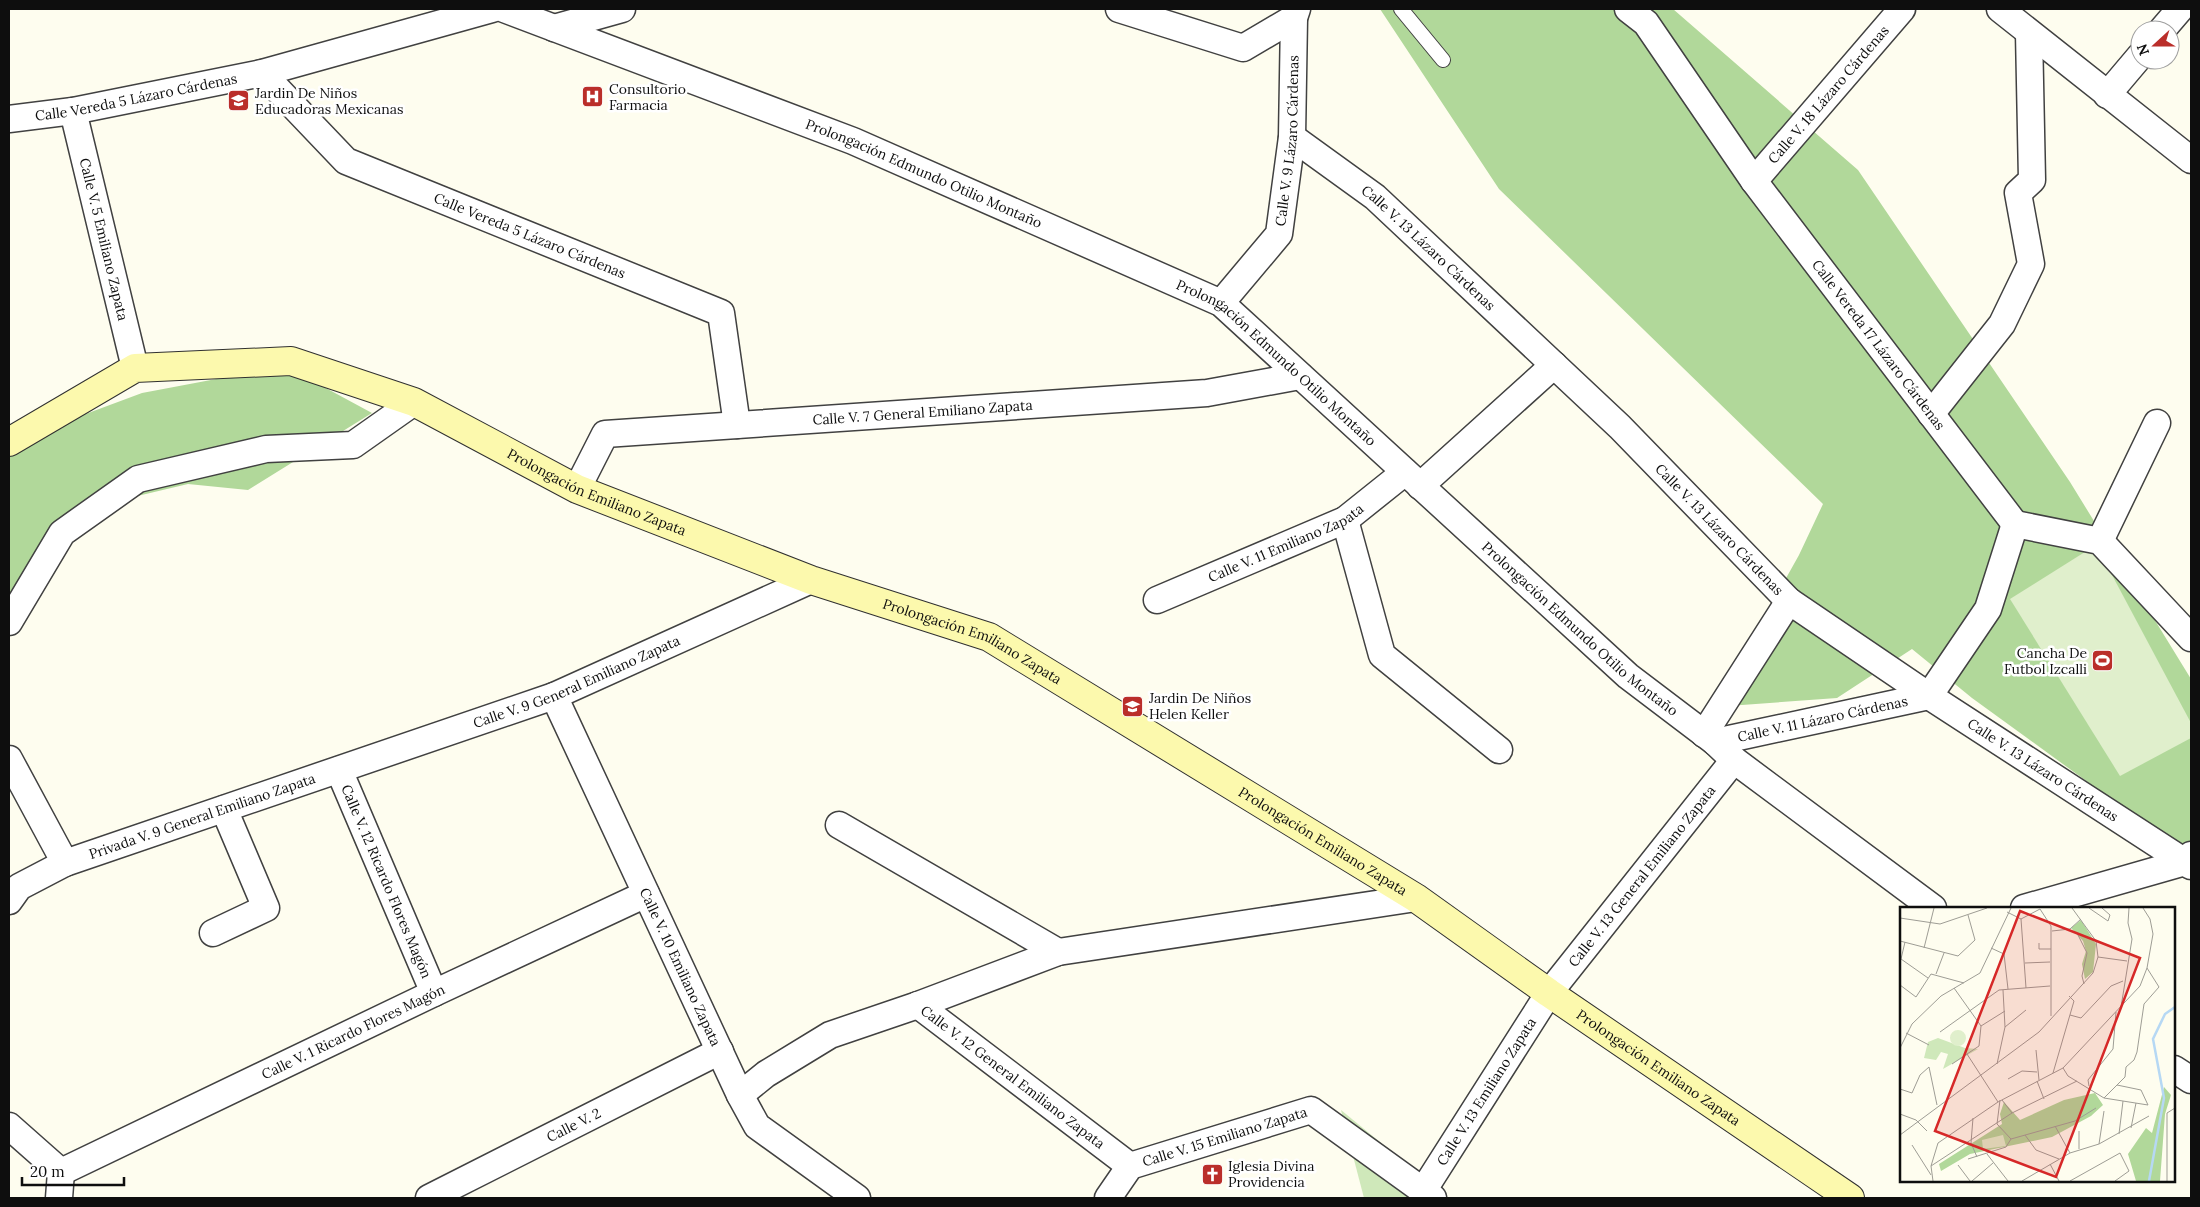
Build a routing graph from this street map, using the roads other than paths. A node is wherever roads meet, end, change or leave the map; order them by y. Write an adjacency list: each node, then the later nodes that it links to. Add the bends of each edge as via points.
1 (492, 9): 16 (street, Calle Vereda 5 Lázaro Cárdenas)
2 (504, 9): 12 (street, Prolongación Edmundo Otilio Montaño)
3 (622, 9): 12 (street)
4 (1119, 9): 10 (street, via 1243,48)
5 (1401, 9): 14 (lane)
6 (1628, 9): 22 (street, Calle Vereda 17 Lázaro Cárdenas, via 1646,22)
7 (1902, 9): 22 (street, Calle V. 18 Lázaro Cárdenas)
8 (2000, 9): 13 (street)
9 (2180, 9): 11 (street)
10 (1296, 13): 20 (street, Calle V. 9 Lázaro Cárdenas)
11 (2171, 20)
12 (554, 28): 23 (street, Prolongación Edmundo Otilio Montaño, via 853,141)
13 (2029, 34): 17 (street); 28 (street, via 2032,180 2018,193 2031,264 2002,324)
14 (1444, 60)
15 (2130, 68): 17 (street)
16 (262, 73): 18 (street, Calle Vereda 5 Lázaro Cárdenas); 30 (street, Calle Vereda 5 Lázaro Cárdenas, via 346,161 721,313)
17 (2107, 95): 21 (street)
18 (73, 111): 19 (street, Calle Vereda 5 Lázaro Cárdenas); 25 (street, Calle V. 5 Emiliano Zapata)
19 (9, 119)
20 (1292, 137): 23 (street, Calle V. 9 Lázaro Cárdenas, via 1280,234); 24 (street, Calle V. 13 Lázaro Cárdenas, via 1375,197)
21 (2191, 160)
22 (1754, 181): 28 (street, Calle Vereda 17 Lázaro Cárdenas)
23 (1221, 303): 26 (street, Prolongación Edmundo Otilio Montaño)
24 (1554, 365): 32 (street, Calle V. 11 Emiliano Zapata); 39 (street, Calle V. 13 Lázaro Cárdenas, via 1620,427)
25 (135, 368): 27 (main road, Prolongación Emiliano Zapata, via 291,361); 31 (main road, Prolongación Emiliano Zapata)
26 (1300, 376): 30 (street, Calle V. 7 General Emiliano Zapata, via 1207,393); 32 (street, Prolongación Edmundo Otilio Montaño)
27 (414, 402): 33 (main road, Prolongación Emiliano Zapata); 40 (street, via 352,444 266,449 138,479 62,533)
28 (1931, 414): 35 (street, Calle Vereda 17 Lázaro Cárdenas)
29 (2157, 423): 36 (street)
30 (736, 426): 33 (street, Calle V. 7 General Emiliano Zapata, via 605,434)
31 (9, 442)
32 (1413, 479): 34 (street, Calle V. 11 Emiliano Zapata); 44 (street, Prolongación Edmundo Otilio Montaño, via 1628,676)
33 (577, 489): 37 (main road, Prolongación Emiliano Zapata)
34 (1345, 520): 38 (street, Calle V. 11 Emiliano Zapata); 45 (street, via 1382,655)
35 (2015, 524): 36 (street); 43 (street, via 1988,609)
36 (2100, 541): 41 (street)
37 (811, 580): 42 (street, Calle V. 9 General Emiliano Zapata); 53 (main road, Prolongación Emiliano Zapata, via 989,637)
38 (1157, 600)
39 (1789, 601): 43 (street, Calle V. 13 Lázaro Cárdenas); 44 (street)
40 (9, 622)
41 (2191, 638)
42 (554, 696): 47 (street, Calle V. 9 General Emiliano Zapata); 52 (street, Calle V. 10 Emiliano Zapata)
43 (1930, 696): 44 (street, Calle V. 11 Lázaro Cárdenas); 50 (street, Calle V. 13 Lázaro Cárdenas)
44 (1718, 745): 55 (street, Prolongación Edmundo Otilio Montaño); 60 (street, Calle V. 13 General Emiliano Zapata)
45 (1499, 750)
46 (9, 759): 51 (street)
47 (339, 770): 48 (street, Privada V. 9 General Emiliano Zapata); 59 (street, Calle V. 12 Ricardo Flores Magón)
48 (224, 809): 51 (street, Privada V. 9 General Emiliano Zapata); 57 (street, via 266,908)
49 (839, 825): 58 (street)
50 (2189, 861): 56 (street)
51 (65, 863): 54 (street, Privada V. 9 General Emiliano Zapata, via 19,887)
52 (646, 894): 59 (street, Calle V. 1 Ricardo Flores Magón); 62 (street, Calle V. 10 Emiliano Zapata)
53 (1416, 898): 58 (street, Calle V. 12 General Emiliano Zapata); 60 (main road, Prolongación Emiliano Zapata)
54 (9, 901)
55 (1932, 907)
56 (2028, 907)
57 (213, 933)
58 (1058, 952): 61 (street, Calle V. 12 General Emiliano Zapata)
59 (434, 993): 68 (street, Calle V. 1 Ricardo Flores Magón)
60 (1549, 993): 69 (street, Calle V. 13 Emiliano Zapata); 74 (main road, Prolongación Emiliano Zapata)
61 (918, 1005): 65 (street, via 830,1035 766,1074); 67 (street, Calle V. 12 General Emiliano Zapata)
62 (720, 1051): 65 (street, Calle V. 10 Emiliano Zapata); 71 (street, Calle V. 2)
63 (2175, 1069): 64 (street)
64 (2191, 1080)
65 (740, 1095): 72 (street, Calle V. 10 Emiliano Zapata, via 757,1126)
66 (9, 1126): 68 (street)
67 (1130, 1166): 69 (street, Calle V. 15 Emiliano Zapata, via 1312,1110); 73 (street, Calle V. 15 Emiliano Zapata)
68 (61, 1172): 70 (street)
69 (1428, 1195)
70 (59, 1198)
71 (429, 1198)
72 (856, 1198)
73 (1108, 1198)
74 (1850, 1198)

